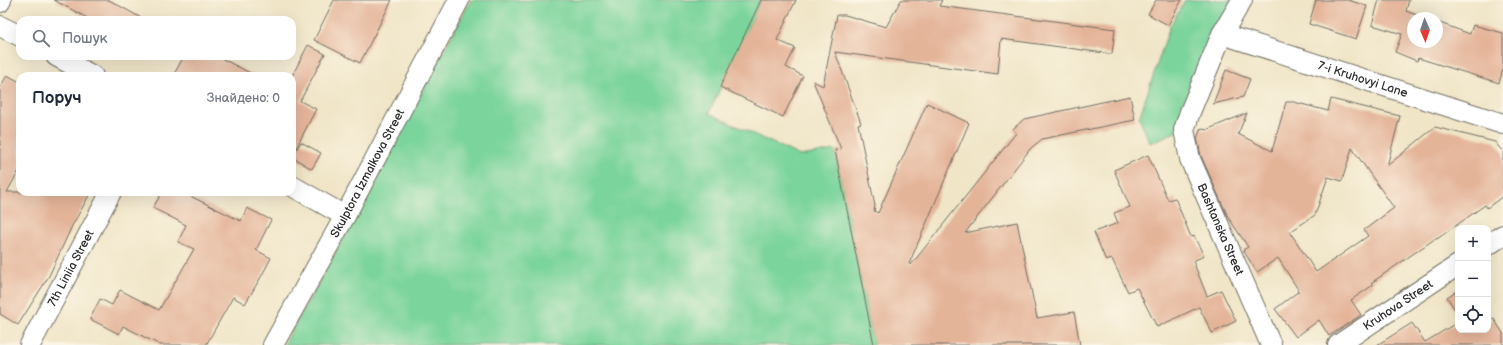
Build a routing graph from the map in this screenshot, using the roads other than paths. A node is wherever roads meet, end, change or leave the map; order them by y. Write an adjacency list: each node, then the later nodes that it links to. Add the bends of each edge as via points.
1 (459, 0): 11 (street, Skulptora Izmalkova Street)
2 (1242, 0): 5 (street, Bashtanska Street)
3 (0, 26): 4 (street)
4 (16, 34)
5 (1222, 34): 8 (street, 7-i Kruhovyi Lane); 17 (street, Bashtanska Street, via 1184,130 1190,159)
6 (63, 60): 7 (street)
7 (86, 72)
8 (1503, 124)
9 (296, 188): 11 (street)
10 (110, 196): 15 (street, 7th Liniia Street)
11 (345, 216): 16 (street, Skulptora Izmalkova Street)
12 (1503, 235): 13 (street)
13 (1491, 243)
14 (1455, 267): 18 (street, Kruhova Street)
15 (30, 345)
16 (273, 345)
17 (1271, 345)
18 (1338, 345)

